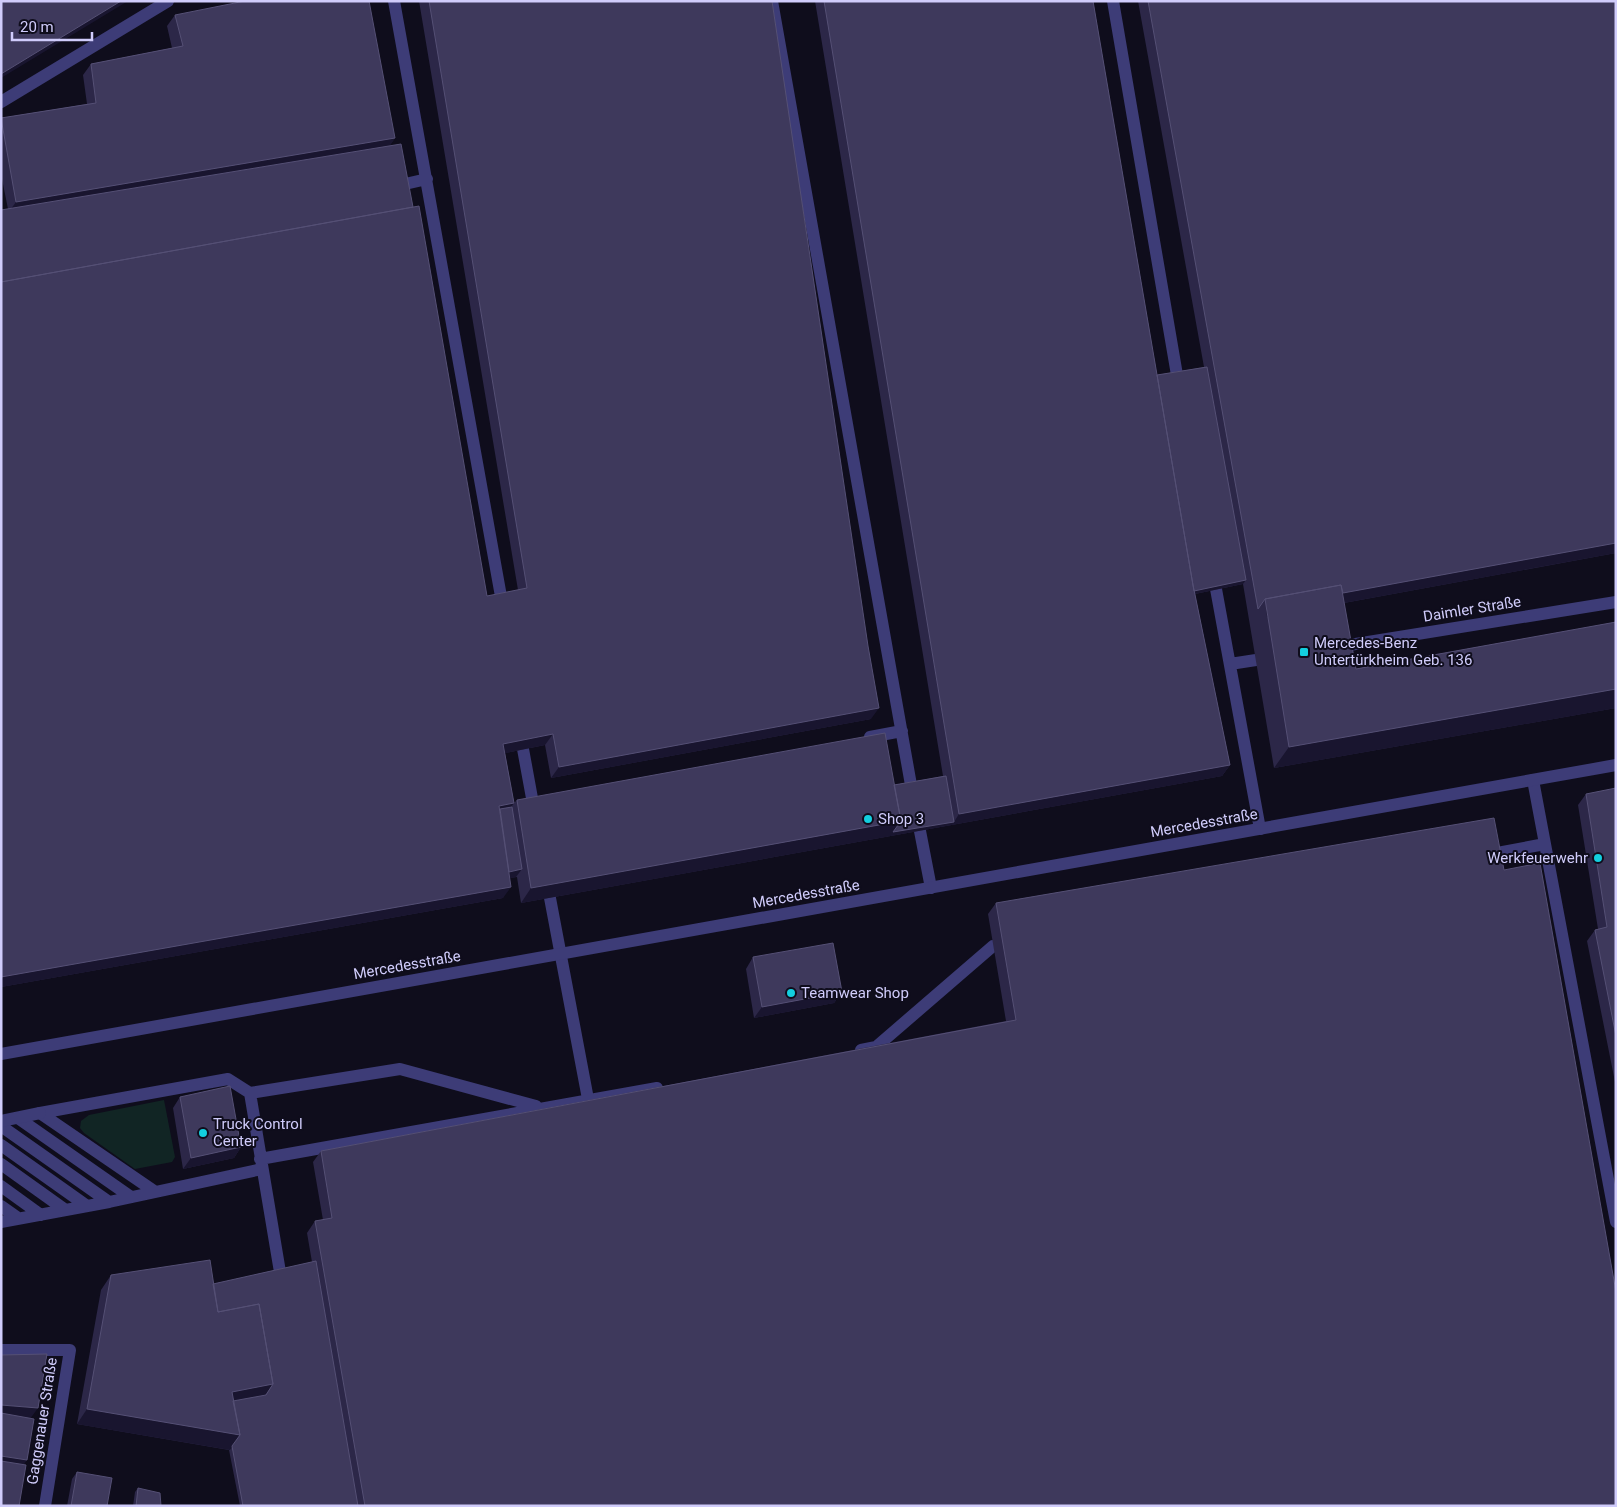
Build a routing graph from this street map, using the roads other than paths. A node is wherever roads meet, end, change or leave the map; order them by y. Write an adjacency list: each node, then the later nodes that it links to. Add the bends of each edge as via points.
1 (168, 1): 5 (street)
2 (394, 1): 6 (street)
3 (772, 1): 15 (street)
4 (1113, 1): 8 (street)
5 (1, 102)
6 (427, 180): 7 (street); 10 (street)
7 (405, 184)
8 (1177, 375)
9 (1216, 589): 14 (street)
10 (502, 602)
11 (1616, 602): 12 (street, Daimler Straße)
12 (1334, 648)
13 (1256, 660): 14 (street)
14 (1230, 664): 22 (street)
15 (902, 731): 16 (street); 20 (street)
16 (853, 740)
17 (523, 749): 21 (street)
18 (1616, 766): 19 (street, Mercedesstraße)
19 (1533, 780): 22 (street, Mercedesstraße); 24 (street)
20 (911, 785)
21 (536, 802)
22 (1260, 829): 26 (street, Mercedesstraße)
23 (920, 831): 26 (street)
24 (1546, 844): 25 (street); 53 (street)
25 (1492, 854)
26 (931, 888): 29 (street, Mercedesstraße)
27 (550, 898): 29 (street)
28 (993, 946): 30 (street, via 876,1047)
29 (560, 954): 31 (street, Mercedesstraße); 34 (street)
30 (848, 1052)
31 (1, 1054)
32 (668, 1086): 34 (street)
33 (250, 1093): 35 (street, via 400,1069); 36 (street, via 228,1079); 42 (street)
34 (588, 1099): 35 (street)
35 (541, 1107): 42 (street)
36 (40, 1113): 37 (street); 44 (street)
37 (18, 1118): 38 (street); 45 (street)
38 (1, 1121)
39 (1, 1126): 46 (street)
40 (1, 1145): 48 (street)
41 (1, 1164): 49 (street)
42 (261, 1164): 44 (street, via 230,1175); 54 (street)
43 (1, 1186): 50 (street)
44 (154, 1192): 45 (street)
45 (131, 1197): 46 (street)
46 (109, 1202): 48 (street)
47 (1, 1206): 51 (street)
48 (87, 1206): 49 (street)
49 (64, 1210): 50 (street)
50 (41, 1214): 51 (street)
51 (18, 1218): 52 (street)
52 (1, 1222)
53 (1616, 1222)
54 (280, 1272)
55 (1, 1350): 56 (street, Gaggenauer Straße, via 70,1350)
56 (45, 1506)

